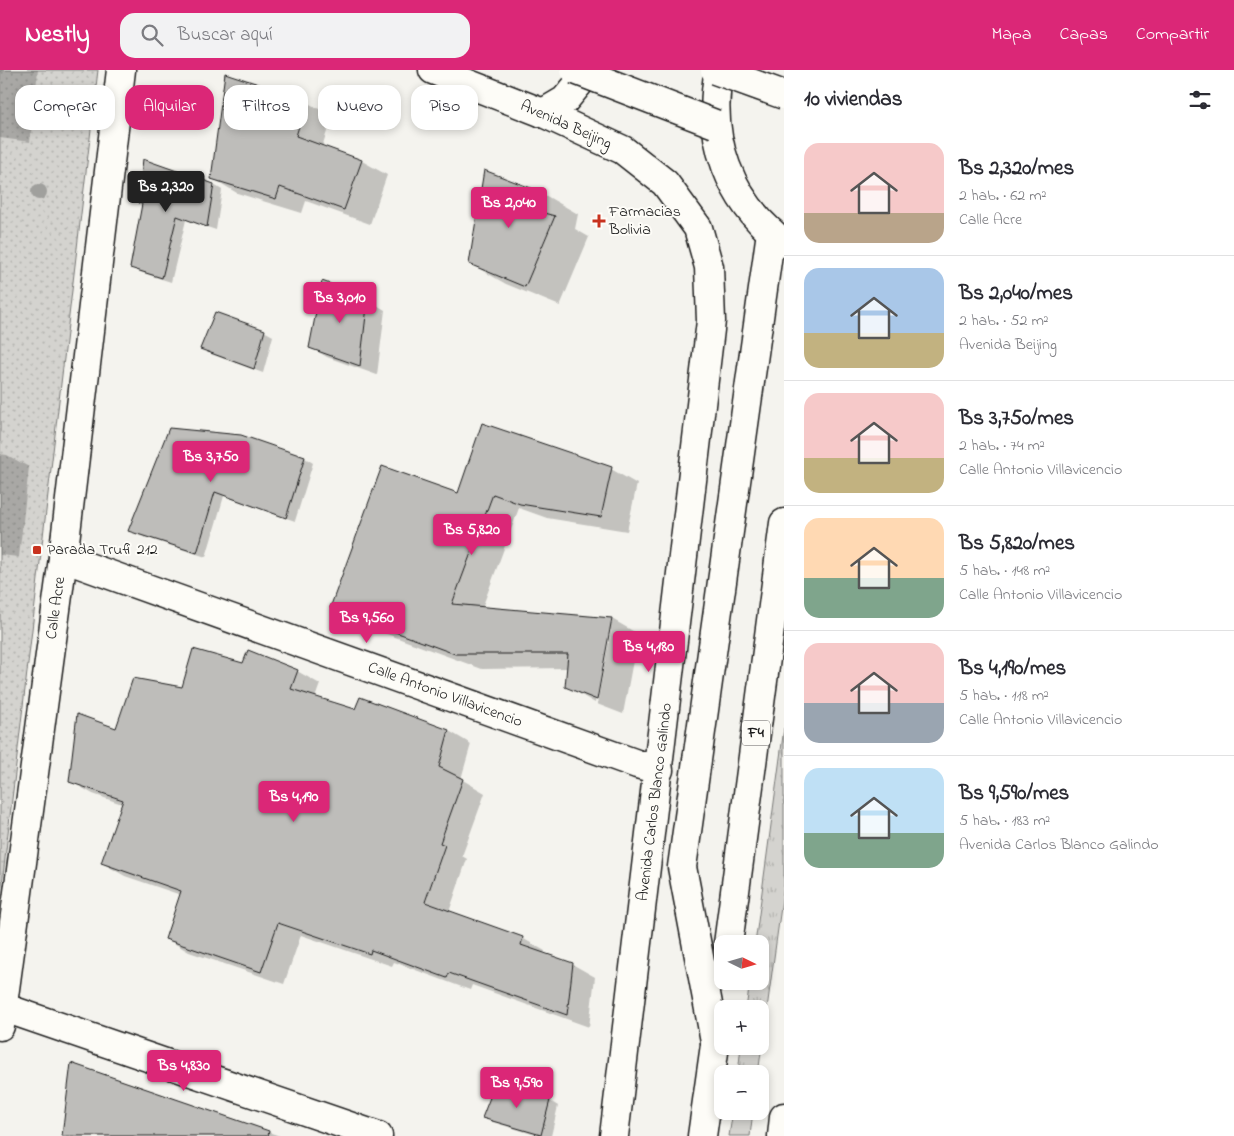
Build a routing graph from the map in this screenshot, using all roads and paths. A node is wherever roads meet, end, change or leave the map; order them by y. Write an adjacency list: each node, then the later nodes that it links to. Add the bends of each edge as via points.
1 (121, 70): 12 (main road, Calle Acre)
2 (433, 70): 7 (main road, Avenida Beijing)
3 (575, 70): 8 (main road, bridge)
4 (590, 70): 7 (main road, via 565,100)
5 (717, 70): 6 (main road, bridge); 8 (main road)
6 (784, 95)
7 (543, 113): 9 (main road, Avenida Beijing, via 623,150 665,183)
8 (715, 124): 10 (main road, via 719,148 738,193)
9 (681, 206): 13 (main road, Avenida Carlos Blanco Galindo, via 698,228 709,266 712,321)
10 (777, 238): 16 (main road, via 744,425 682,867)
11 (784, 523): 14 (main road, F4)
12 (63, 558): 13 (main road, Calle Antonio Villavicencio); 15 (main road, Calle Acre)
13 (659, 770): 20 (main road, Avenida Carlos Blanco Galindo)
14 (729, 935)
15 (1, 1016): 19 (main road)
16 (714, 1036)
17 (714, 1048): 21 (main road)
18 (784, 1117): 22 (main road)
19 (378, 1136)
20 (614, 1136)
21 (702, 1136)
22 (782, 1136)

